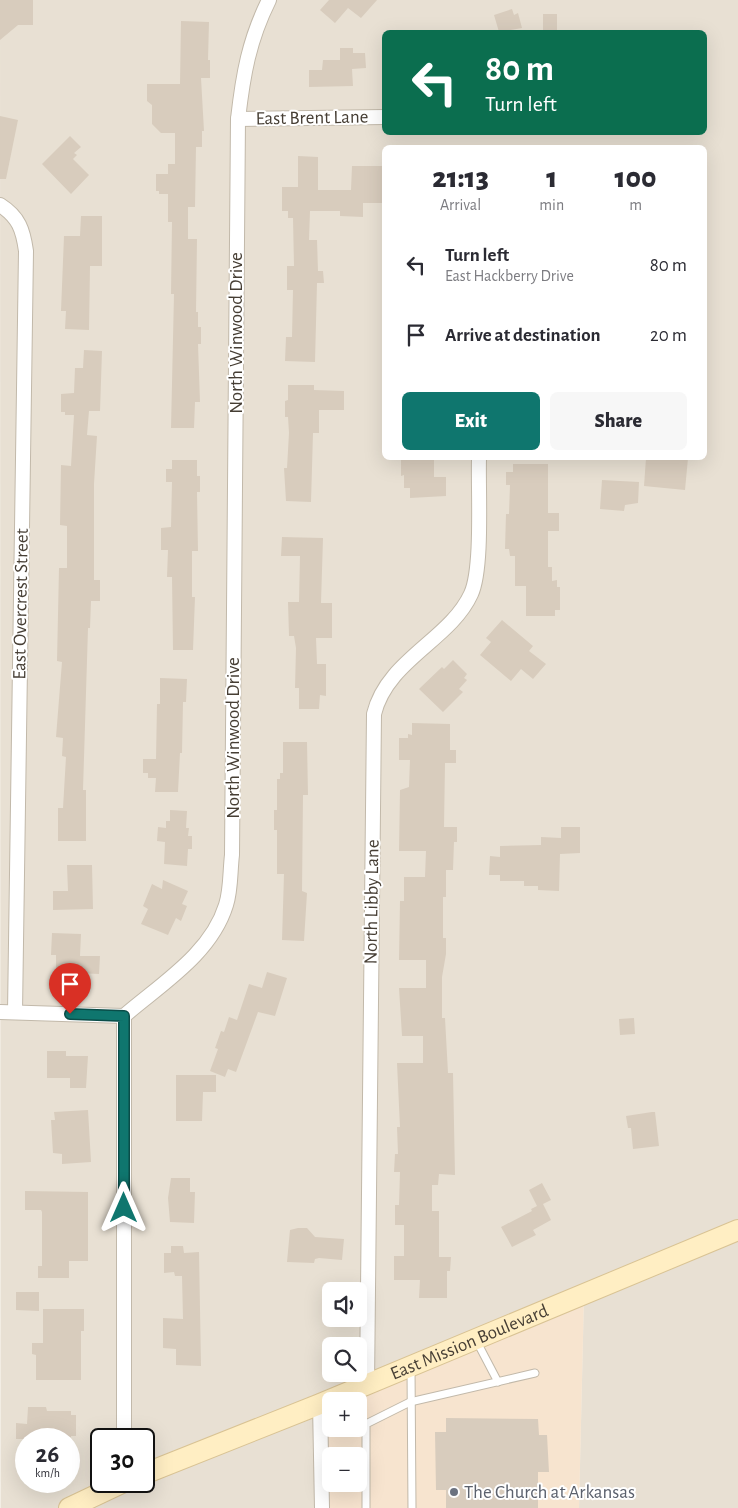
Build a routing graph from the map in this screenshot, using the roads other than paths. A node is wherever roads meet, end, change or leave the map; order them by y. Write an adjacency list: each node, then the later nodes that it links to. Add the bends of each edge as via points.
1 (269, 0): 3 (street, North Winwood Drive, via 255,28 243,74)
2 (382, 118): 3 (street, East Brent Lane)
3 (238, 119): 8 (street, North Winwood Drive, via 232,855 226,904 212,937)
4 (0, 205): 7 (street, East Overcrest Street, via 12,213 23,231 26,251)
5 (479, 460): 14 (street, North Libby Lane, via 477,571 472,593 460,612 390,680 374,714)
6 (0, 1012): 7 (street)
7 (15, 1012): 8 (street)
8 (124, 1016): 17 (street)
9 (738, 1230): 10 (main road, East Mission Boulevard)
10 (476, 1339): 11 (main road, East Mission Boulevard); 13 (lane)
11 (411, 1367): 14 (main road, East Mission Boulevard); 15 (lane)
12 (535, 1373): 13 (lane)
13 (498, 1382): 15 (lane)
14 (367, 1385): 16 (main road, East Mission Boulevard)
15 (410, 1402): 22 (lane, via 366,1424); 23 (lane)
16 (320, 1404): 18 (main road, East Mission Boulevard); 21 (street)
17 (124, 1428)
18 (155, 1470)
19 (100, 1493): 20 (main road)
20 (69, 1508)
21 (322, 1508)
22 (366, 1508)
23 (412, 1508)

